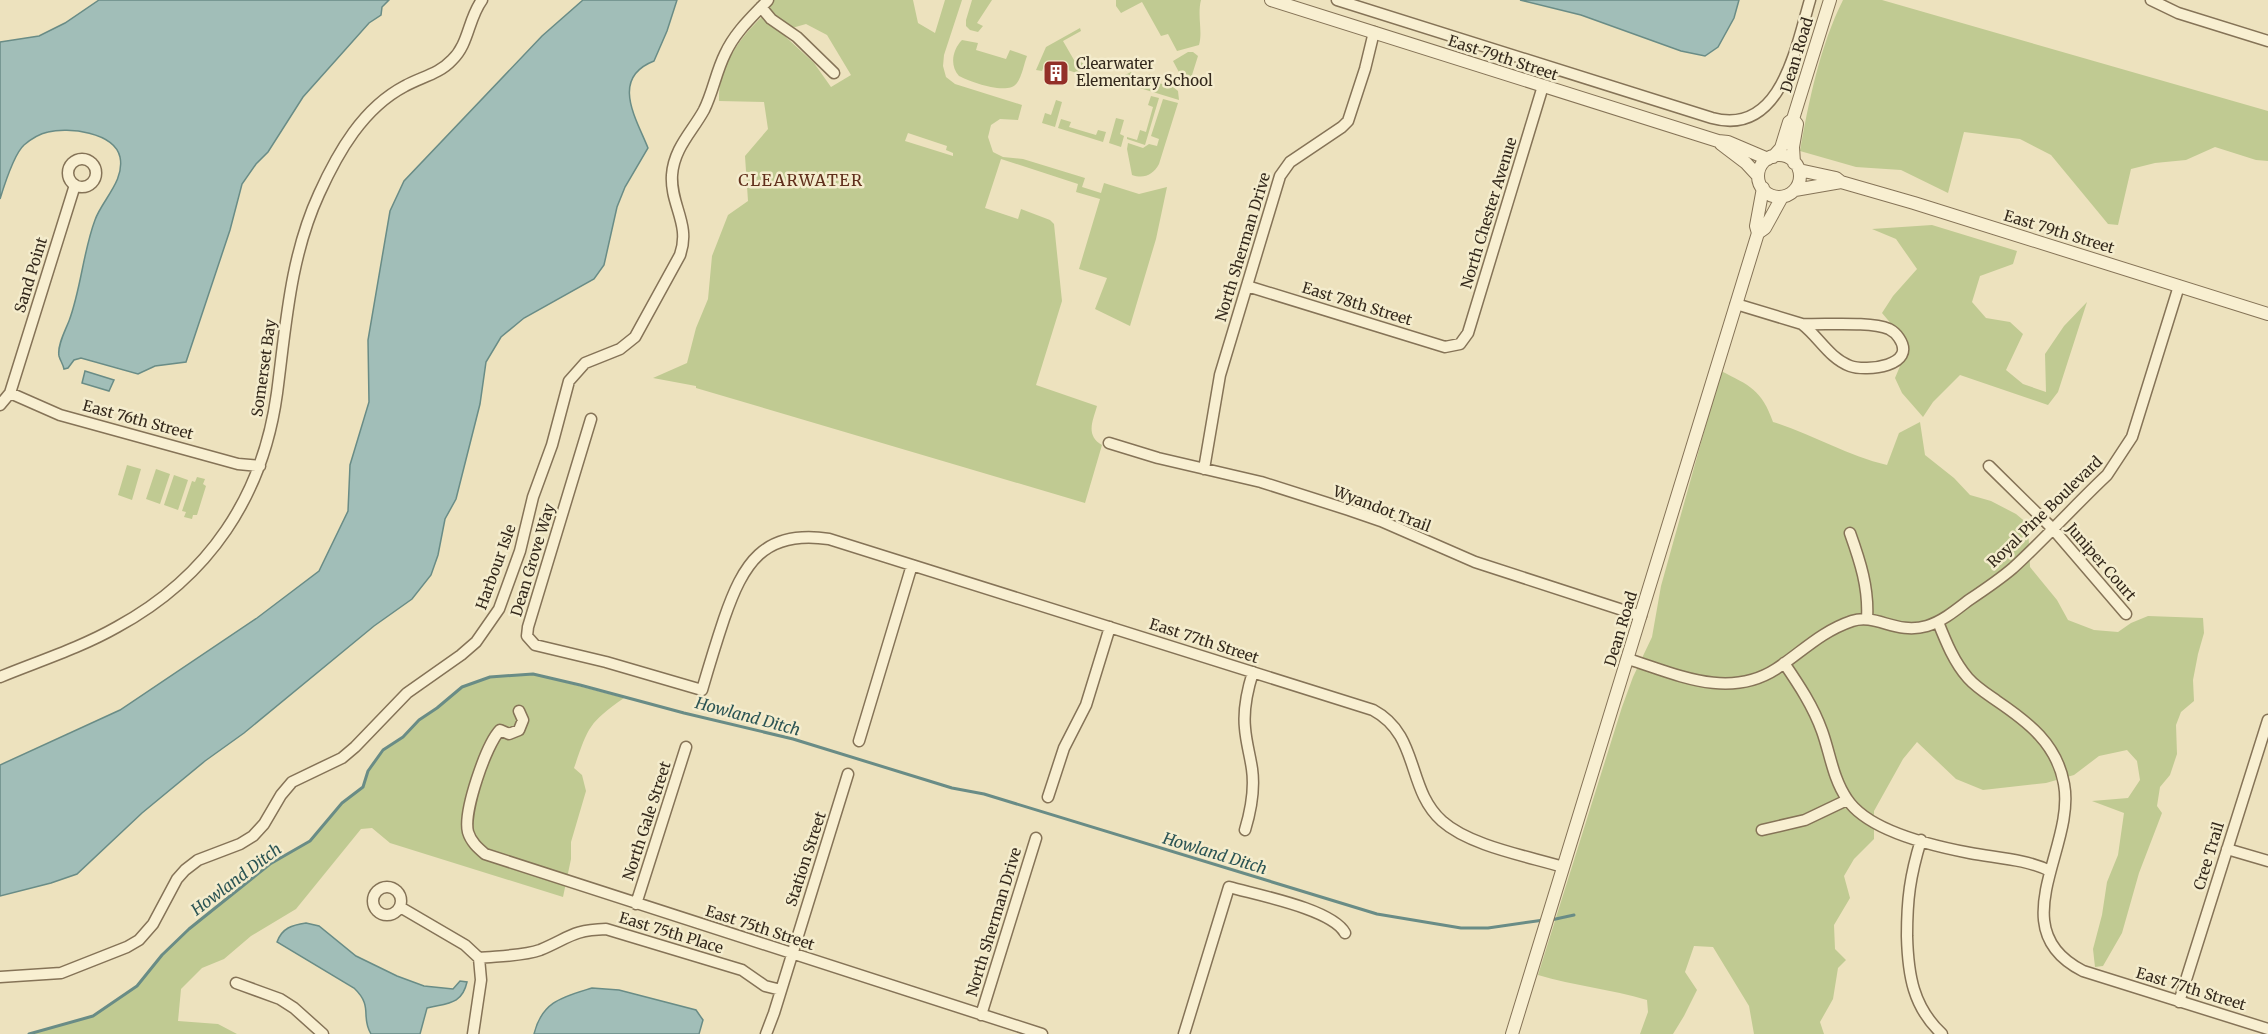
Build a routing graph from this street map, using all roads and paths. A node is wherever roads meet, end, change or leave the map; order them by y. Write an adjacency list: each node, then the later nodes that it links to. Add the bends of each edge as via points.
1 (482, 0): 34 (street, Somerset Bay, via 455,57 439,71 405,85 375,107 354,132 325,181 307,223 294,269 274,410)
2 (1336, 0): 12 (street, East 79th Street, via 1715,119 1731,120)
3 (1810, 0): 12 (street, Dean Road, via 1784,82 1773,99)
4 (1830, 0): 13 (street, Dean Road)
5 (2151, 0): 9 (street, via 2178,13)
6 (1276, 1): 8 (street, East 79th Street)
7 (765, 4): 10 (street, Harbour Isle, via 771,19 797,36); 70 (street, Harbour Isle, via 727,50 706,106 675,159 673,191 684,228 680,255 635,337 617,350 585,363 569,381 520,551 499,609 482,636 401,698 342,758 292,782 254,836 198,860 185,870 139,940 61,973)
8 (1374, 32): 11 (street, East 79th Street); 24 (street, North Sherman Drive, via 1348,121 1290,162 1281,174)
9 (2268, 41)
10 (834, 73)
11 (1543, 86): 14 (street, East 79th Street); 29 (street, North Chester Avenue, via 1468,333)
12 (1755, 112)
13 (1793, 119): 15 (street, Dean Road, via 1781,148); 16 (street, Dean Road, via 1797,124 1793,147)
14 (1718, 141): 15 (street, East 79th Street); 17 (street, East 79th Street)
15 (1770, 158): 16 (street, via 1787,157); 17 (street)
16 (1797, 166): 18 (street, East 79th Street); 21 (street, via 1800,178)
17 (1758, 176): 20 (street)
18 (1841, 182): 21 (street, East 79th Street); 25 (street, East 79th Street)
19 (75, 185): 30 (street, Sand Point)
20 (1762, 188): 22 (street); 23 (street, Dean Road)
21 (1795, 190): 22 (street)
22 (1782, 197): 23 (street, Dean Road, via 1765,228)
23 (1758, 233): 26 (street, Dean Road)
24 (1247, 286): 29 (street, East 78th Street, via 1445,347); 36 (street, North Sherman Drive, via 1218,381)
25 (2179, 286): 27 (street, East 79th Street); 37 (street, Royal Pine Boulevard, via 2128,444 2107,475)
26 (1736, 304): 28 (street); 42 (street, Dean Road)
27 (2268, 314)
28 (1802, 324): 28 (street, via 1833,356 1854,367 1885,366 1902,352 1898,336 1884,328)
29 (1458, 345)
30 (10, 393): 31 (street, Sand Point); 34 (street, East 76th Street, via 60,415 238,464)
31 (0, 405)
32 (591, 419): 39 (street, Dean Grove Way, via 532,609 527,636 535,645 702,690 736,585 753,560)
33 (1108, 443): 36 (street, Wyandot Trail)
34 (260, 466): 49 (street, Somerset Bay, via 233,521 193,569 165,595 116,628)
35 (1989, 466): 37 (street, Juniper Court)
36 (1204, 469): 42 (street, Wyandot Trail, via 1254,480 1381,521 1474,562)
37 (2053, 529): 41 (street, Juniper Court); 44 (street, Royal Pine Boulevard, via 2012,568)
38 (1850, 533): 43 (street, via 1865,579)
39 (773, 546): 40 (street, East 77th Street, via 795,538 815,537)
40 (912, 565): 45 (street, East 77th Street); 52 (street)
41 (2126, 614)
42 (1641, 616): 46 (street, Dean Road)
43 (1867, 619): 44 (street, Royal Pine Boulevard, via 1905,629); 47 (street, via 1827,633)
44 (1938, 622): 64 (street, East 77th Street, via 1953,657 1968,678 2031,725 2057,761 2066,809)
45 (1110, 627): 48 (street, East 77th Street); 55 (street, via 1086,705 1064,748)
46 (1628, 659): 47 (street, via 1721,685 1752,680); 63 (street, Dean Road)
47 (1784, 663): 56 (street, via 1814,711)
48 (1253, 672): 57 (street, via 1245,714 1253,783); 63 (street, East 77th Street, via 1365,707 1384,717 1401,735 1425,799 1443,822 1472,840)
49 (0, 677)
50 (519, 711): 65 (street, East 75th Street, via 523,720 520,728 509,734 500,730 486,752 467,820 473,842 493,858)
51 (2268, 720): 61 (street, Cree Trail)
52 (859, 741)
53 (686, 747): 65 (street, North Gale Street)
54 (848, 774): 68 (street, Station Street)
55 (1048, 797)
56 (1847, 800): 58 (street, via 1805,820); 60 (street, via 1870,822)
57 (1245, 830)
58 (1762, 830)
59 (1036, 837): 74 (street, North Sherman Drive)
60 (1921, 840): 64 (street); 82 (street, via 1908,894 1908,967 1916,998)
61 (2227, 849): 62 (street); 73 (street, Cree Trail)
62 (2268, 861)
63 (1563, 867): 81 (street, Dean Road)
64 (2050, 871): 73 (street, East 77th Street, via 2043,915 2058,952 2083,971)
65 (636, 904): 68 (street, East 75th Street)
66 (400, 907): 69 (street, via 465,945)
67 (1346, 933): 80 (street, via 1322,915 1229,887)
68 (791, 953): 72 (street, Station Street); 74 (street, East 75th Street)
69 (479, 958): 72 (street, East 75th Place, via 538,951 574,933 606,929 742,970 765,986); 77 (street, via 481,980)
70 (0, 977)
71 (236, 983): 76 (street, via 280,999)
72 (781, 990): 78 (street, Station Street)
73 (2179, 1002): 75 (street, East 77th Street)
74 (981, 1014): 79 (street, East 75th Street)
75 (2268, 1029)
76 (323, 1034)
77 (473, 1034)
78 (766, 1034)
79 (1042, 1034)
80 (1184, 1034)
81 (1512, 1034)
82 (1942, 1034)

